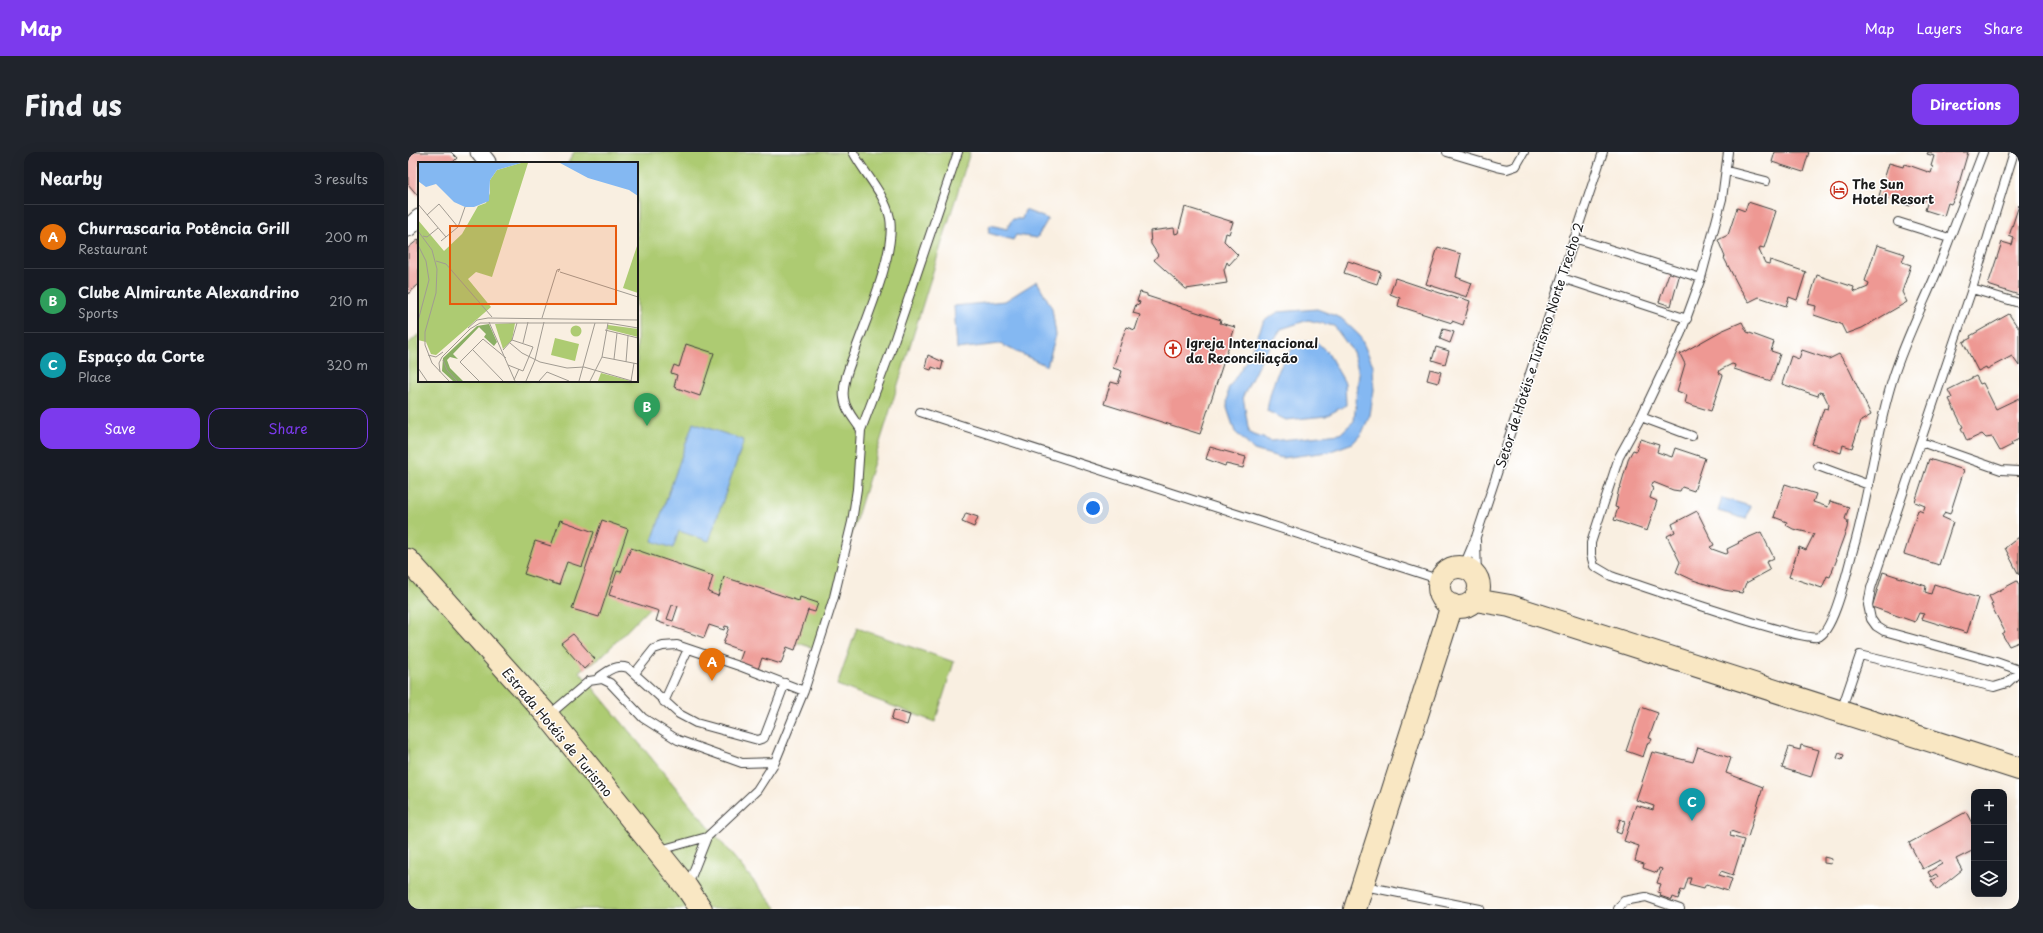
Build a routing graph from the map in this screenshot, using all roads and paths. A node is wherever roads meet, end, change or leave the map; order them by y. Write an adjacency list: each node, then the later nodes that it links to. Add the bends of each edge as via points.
1 (853, 152): 23 (lane, via 885,202 891,231 887,257 844,388 846,407)
2 (958, 152): 23 (lane, via 890,356)
3 (1447, 152): 4 (lane, via 1504,169 1516,166)
4 (1524, 152)
5 (1603, 152): 14 (lane, Setor de Hotéis e Turismo Norte Trecho 2)
6 (1728, 152): 9 (lane)
7 (1983, 152): 15 (lane)
8 (2014, 152): 18 (lane)
9 (1727, 171): 10 (lane); 17 (lane)
10 (1766, 181)
11 (418, 219): 13 (street)
12 (1898, 222): 15 (lane)
13 (408, 228)
14 (1574, 238): 16 (lane, Setor de Hotéis e Turismo Norte Trecho 2); 17 (lane)
15 (1949, 238): 28 (lane, via 1905,342 1892,380)
16 (1562, 278): 20 (lane); 29 (lane, Setor de Hotéis e Turismo Norte Trecho 2)
17 (1701, 278): 20 (lane)
18 (1972, 289): 19 (lane); 25 (lane)
19 (2019, 303)
20 (1687, 319): 22 (lane)
21 (920, 412): 31 (lane)
22 (1641, 417): 24 (lane); 28 (lane, via 1624,444 1606,496 1592,544 1594,566 1611,576 1793,634 1815,638 1823,635 1829,628 1860,525)
23 (861, 430): 38 (lane, via 852,522 834,597)
24 (1692, 436)
25 (1921, 442): 27 (lane, via 2001,470); 34 (lane, via 1870,588 1870,619 1884,631 1996,662)
26 (1818, 466): 28 (lane)
27 (2019, 471)
28 (1869, 485)
29 (1476, 537): 32 (lane, Setor de Hotéis e Turismo Norte Trecho 2); 32 (lane, Setor de Hotéis e Turismo Norte Trecho 2)
30 (408, 560): 41 (street, Estrada Hotéis de Turismo)
31 (1441, 580): 32 (street, via 1439,587 1445,601)
32 (1468, 590): 40 (street, via 1510,606); 46 (street, Setor de Hotéis e Turismo Norte Trecho 2, via 1446,629)
33 (688, 649): 35 (lane, via 677,645 658,647); 37 (lane); 39 (lane)
34 (2019, 671): 40 (lane, via 2007,684 1994,687 1860,655)
35 (635, 673): 36 (lane, via 620,666 612,668); 39 (lane)
36 (598, 678): 41 (lane, via 589,681); 42 (lane, via 607,680 643,718 678,740 742,763)
37 (785, 684): 38 (lane); 39 (lane, via 764,738 758,740 696,723)
38 (804, 691): 42 (lane)
39 (664, 702)
40 (1841, 711): 43 (street)
41 (548, 716): 45 (street, Estrada Hotéis de Turismo)
42 (775, 762): 44 (lane, via 757,790)
43 (2019, 768)
44 (707, 837): 45 (lane); 47 (lane)
45 (656, 851): 47 (street, Estrada Hotéis de Turismo)
46 (1363, 886): 49 (street, Setor de Hotéis e Turismo Norte Trecho 2); 50 (lane)
47 (687, 888): 48 (street, Estrada Hotéis de Turismo)
48 (701, 909)
49 (1355, 909)
50 (1480, 909)
51 (1618, 909): 52 (lane, via 1624,901 1646,897)
52 (1680, 909)

